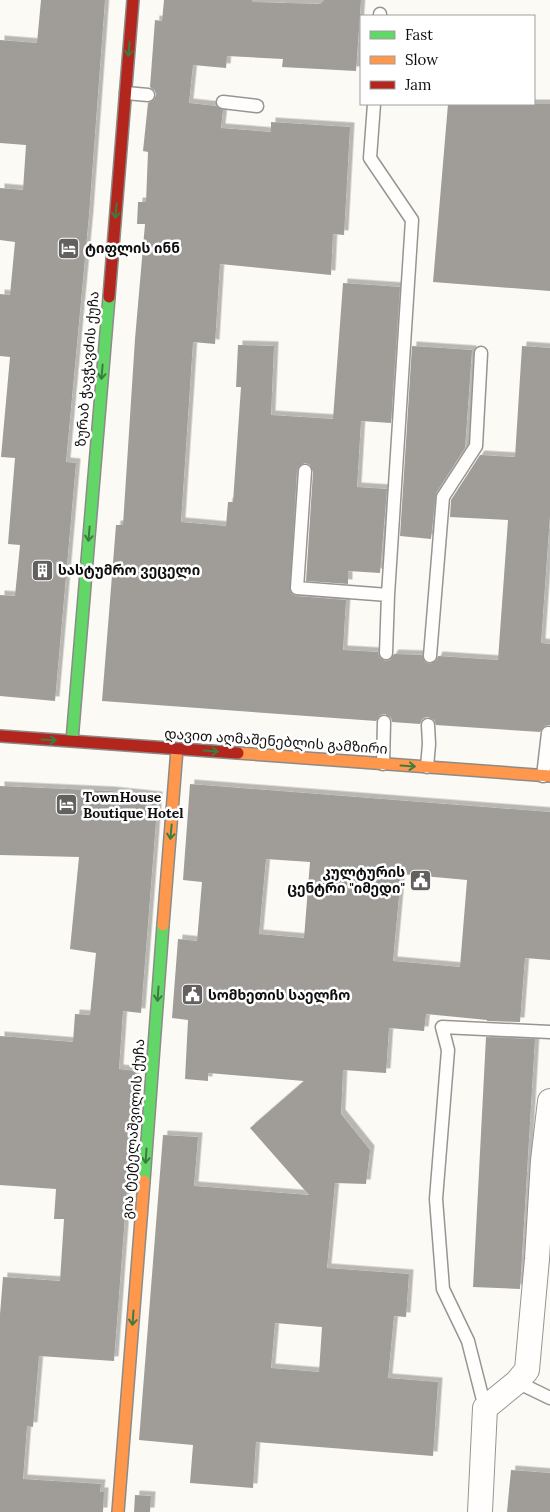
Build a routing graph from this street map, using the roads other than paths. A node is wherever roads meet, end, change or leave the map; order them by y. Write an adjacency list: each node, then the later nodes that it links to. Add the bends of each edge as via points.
1 (133, 0): 2 (street, ზურაბ ჭავჭავძის ქუჩა, one-way to 2)
2 (126, 93): 3 (lane); 16 (street, ზურაბ ჭავჭავძის ქუჩა, one-way to 16)
3 (148, 95)
4 (223, 102): 6 (lane)
5 (374, 105): 9 (lane, via 370,158 412,220)
6 (257, 106)
7 (481, 353): 11 (lane, via 476,446 442,497)
8 (305, 471): 9 (lane, via 297,588)
9 (388, 595): 10 (lane)
10 (386, 653)
11 (430, 656)
12 (384, 722): 18 (lane)
13 (428, 725): 19 (lane)
14 (548, 733): 20 (lane)
15 (0, 736): 16 (street, დავით აღმაშენებლის გამზირი, one-way to 16)
16 (72, 741): 17 (street, დავით აღმაშენებლის გამზირი)
17 (177, 749): 18 (street, დავით აღმაშენებლის გამზირი, one-way to 18); 27 (street, გია ტეტელაშვილის ქუჩა, one-way to 27)
18 (383, 764): 19 (street, დავით აღმაშენებლის გამზირი, one-way to 19)
19 (427, 767): 20 (street, დავით აღმაშენებლის გამზირი)
20 (546, 776)
21 (550, 1032): 26 (lane, via 442,1027 448,1050 436,1199 443,1289 468,1341)
22 (550, 1100): 23 (street, via 543,1160)
23 (543, 1260): 24 (street, via 527,1370)
24 (517, 1382): 25 (lane); 26 (street)
25 (550, 1398)
26 (486, 1408): 28 (street)
27 (118, 1512)
28 (480, 1512)

